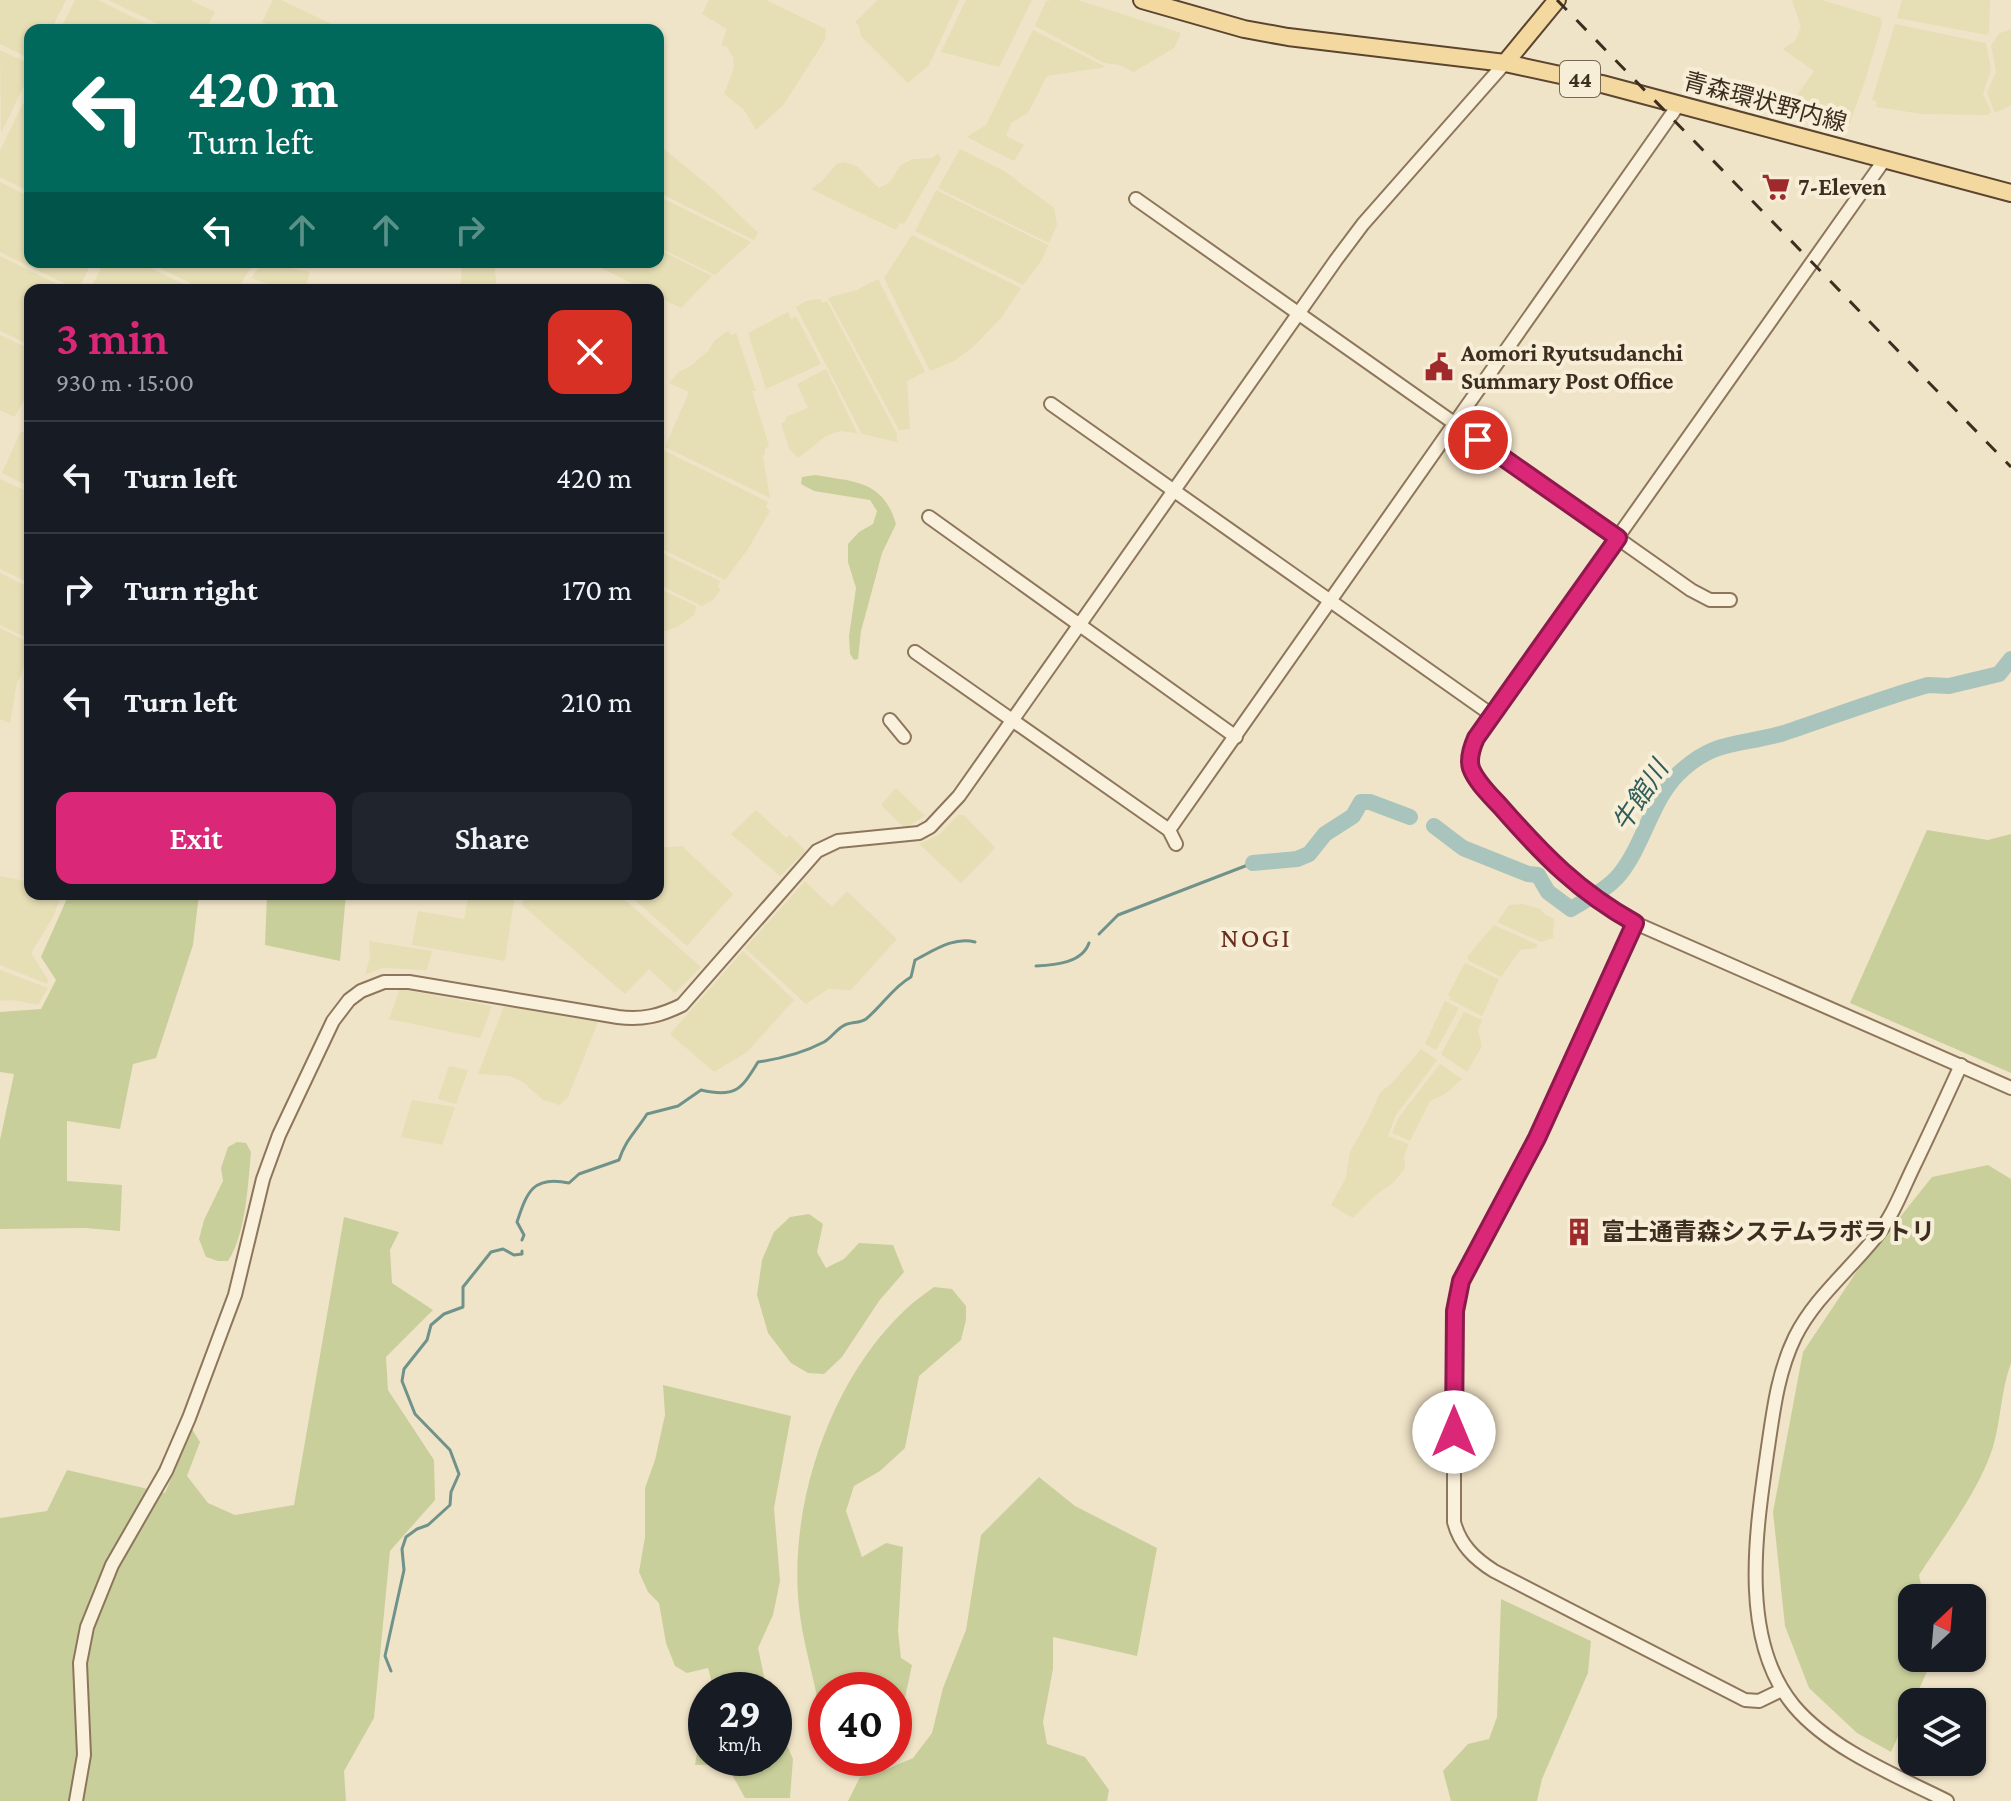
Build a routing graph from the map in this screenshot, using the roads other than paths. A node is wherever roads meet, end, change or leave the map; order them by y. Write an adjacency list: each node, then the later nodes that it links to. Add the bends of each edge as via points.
1 (1142, 0): 3 (main road, 青森環状野内線 / 44, via 1288,37)
2 (1557, 0): 3 (main road)
3 (1505, 63): 4 (main road, 青森環状野内線 / 44); 8 (street, via 1363,224)
4 (1679, 104): 5 (main road, 青森環状野内線 / 44); 10 (street)
5 (1885, 159): 6 (main road, 青森環状野内線 / 44); 13 (street)
6 (2011, 193)
7 (1136, 199): 8 (street)
8 (1299, 313): 10 (street); 11 (street)
9 (1051, 404): 11 (street)
10 (1455, 423): 13 (street); 14 (street)
11 (1174, 490): 14 (street); 16 (street)
12 (929, 517): 16 (street)
13 (1618, 538): 15 (street, via 1702,596); 18 (street)
14 (1331, 600): 18 (street); 22 (street)
15 (1730, 600)
16 (1078, 624): 20 (street); 22 (street)
17 (915, 652): 20 (street)
18 (1492, 715): 25 (street, via 1473,745 1471,767 1483,787 1578,887)
19 (890, 720): 21 (street)
20 (1011, 721): 23 (street); 29 (street, via 959,796 930,827 907,836 838,841 817,851 682,1005 669,1011 635,1019 409,982 384,982 349,1000 325,1037 270,1157 235,1295 179,1442 93,1609 80,1663 84,1755)
21 (904, 737)
22 (1236, 737): 23 (street)
23 (1169, 830): 24 (street)
24 (1176, 844)
25 (1635, 923): 26 (street); 28 (street, via 1537,1138 1461,1281 1454,1341 1454,1522 1471,1555 1494,1571 1745,1700 1759,1701)
26 (1961, 1065): 27 (street); 28 (street, via 1880,1232 1817,1303 1783,1367 1759,1510 1756,1591 1767,1655)
27 (2011, 1088)
28 (1782, 1690): 30 (street, via 1833,1739)
29 (76, 1801)
30 (1947, 1801)

